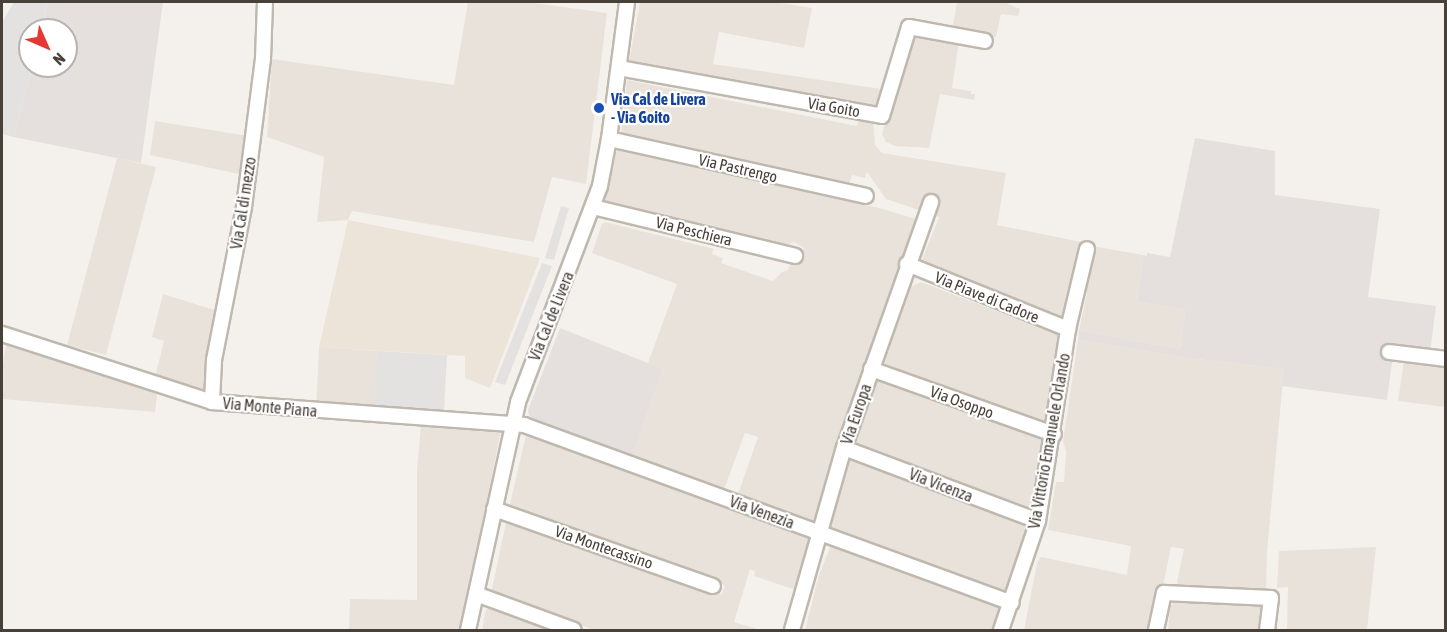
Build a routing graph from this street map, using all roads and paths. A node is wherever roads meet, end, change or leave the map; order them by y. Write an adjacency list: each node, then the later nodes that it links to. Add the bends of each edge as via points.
1 (265, 2): 17 (street, Via Cal di mezzo, via 263,59 246,195 214,360)
2 (627, 2): 4 (street, Via Cal de Livera)
3 (985, 41): 4 (street, Via Goito, via 909,27 882,116)
4 (619, 68): 5 (street, Via Cal de Livera)
5 (609, 139): 6 (street, Via Pastrengo); 8 (street, Via Cal de Livera)
6 (866, 196)
7 (931, 202): 11 (street, Via Europa)
8 (593, 207): 10 (street, Via Peschiera); 18 (street, Via Cal de Livera)
9 (1087, 249): 12 (street, Via Vittorio Emanuele Orlando)
10 (795, 256)
11 (907, 264): 12 (street, Via Piave di Cadore); 16 (street, Via Europa)
12 (1068, 329): 19 (street, Via Vittorio Emanuele Orlando)
13 (2, 334): 17 (street, Via Monte Piana)
14 (1389, 351): 15 (street)
15 (1446, 359)
16 (871, 369): 19 (street, Via Osoppo); 20 (street, Via Europa)
17 (212, 402): 18 (street, Via Monte Piana)
18 (512, 424): 21 (street, Via Cal de Livera); 23 (street, Via Venezia, via 524,425)
19 (1054, 434): 22 (street, Via Vittorio Emanuele Orlando)
20 (844, 448): 22 (street, Via Vicenza); 23 (street, Via Europa)
21 (494, 509): 24 (street, Via Montecassino); 25 (street, Via Cal de Livera)
22 (1038, 521): 26 (street, Via Vittorio Emanuele Orlando)
23 (819, 532): 26 (street, Via Venezia); 29 (street, Via Europa)
24 (713, 586)
25 (476, 594): 27 (street, Via Cal de Livera); 28 (street)
26 (1012, 603): 30 (street, Via Vittorio Emanuele Orlando)
27 (468, 630)
28 (574, 630)
29 (792, 630)
30 (1001, 630)
31 (1156, 630): 32 (street, via 1164,593 1271,598)
32 (1268, 630)

